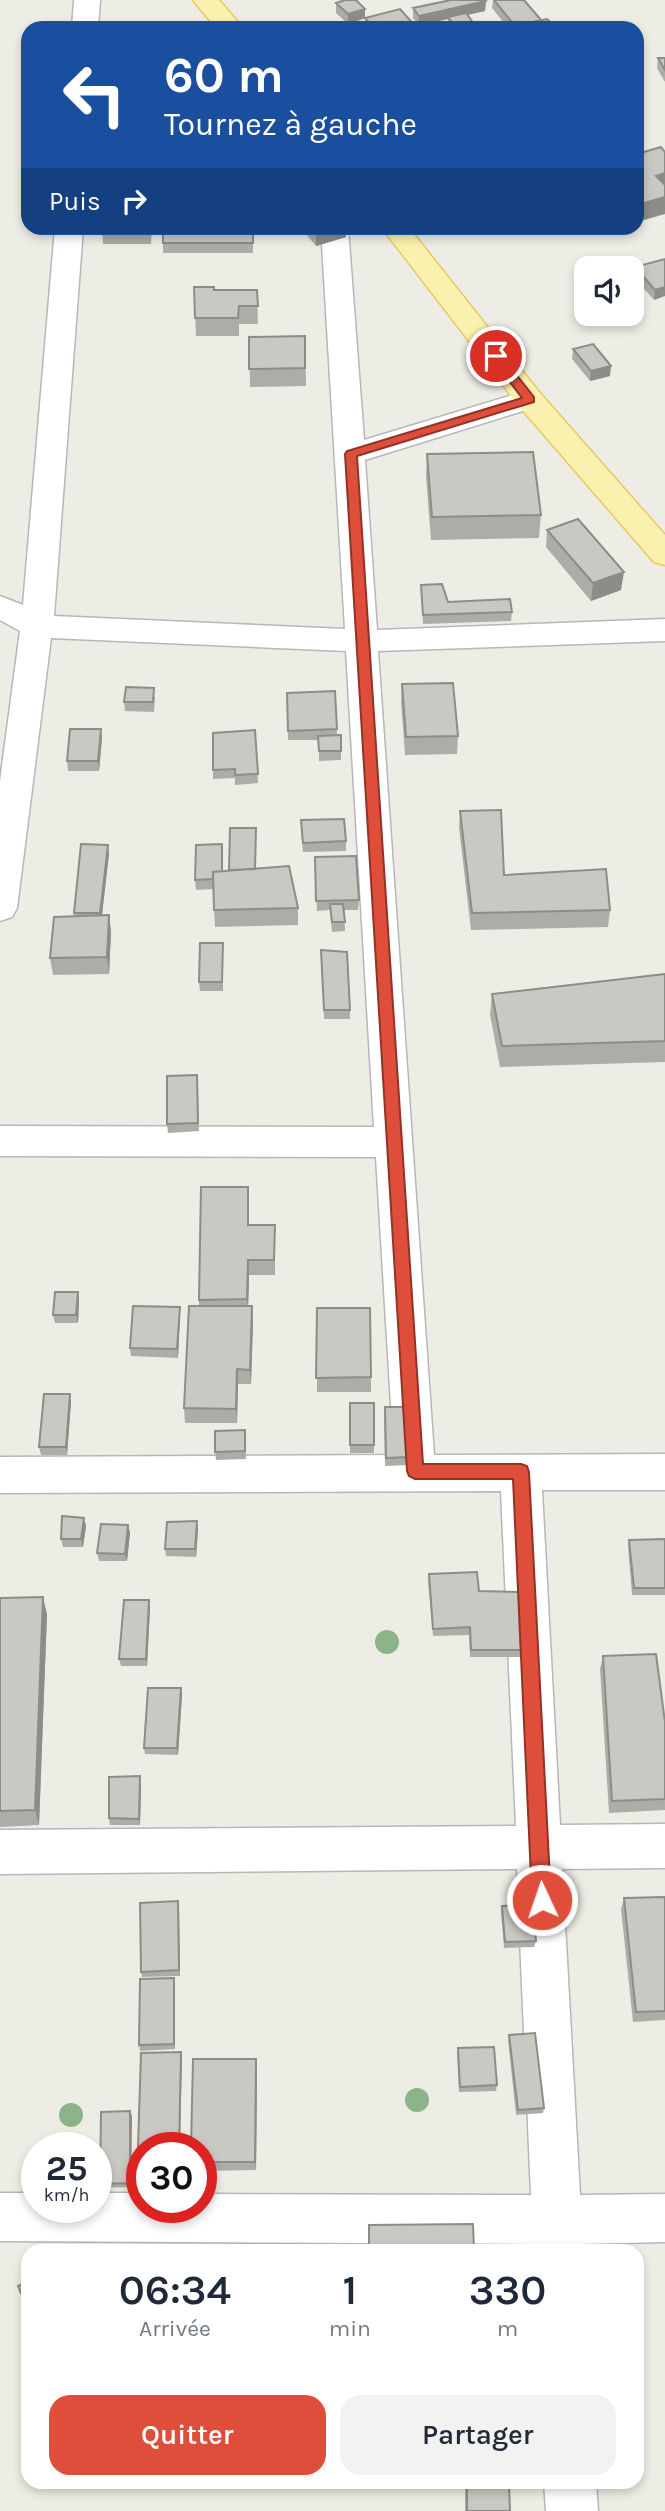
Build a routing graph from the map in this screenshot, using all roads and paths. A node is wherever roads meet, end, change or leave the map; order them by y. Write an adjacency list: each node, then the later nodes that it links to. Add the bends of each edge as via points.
1 (87, 0): 3 (street)
2 (206, 0): 4 (main road)
3 (86, 21)
4 (224, 21)
5 (68, 235): 12 (street)
6 (335, 235): 9 (street)
7 (400, 235): 8 (main road)
8 (529, 400): 9 (street); 10 (main road)
9 (351, 454): 14 (street)
10 (665, 555)
11 (0, 607): 12 (street)
12 (37, 626): 14 (street); 15 (street)
13 (665, 630): 14 (street)
14 (363, 641): 17 (street)
15 (0, 908)
16 (0, 1142): 17 (street)
17 (394, 1142): 18 (street)
18 (415, 1471): 19 (street); 21 (street)
19 (521, 1472): 20 (street); 23 (street)
20 (665, 1472)
21 (0, 1475)
22 (665, 1846): 23 (street)
23 (539, 1847): 24 (street); 27 (street)
24 (0, 1852)
25 (0, 2217): 27 (street)
26 (665, 2218): 27 (street)
27 (558, 2235)
28 (570, 2489): 29 (street)
29 (572, 2511)

